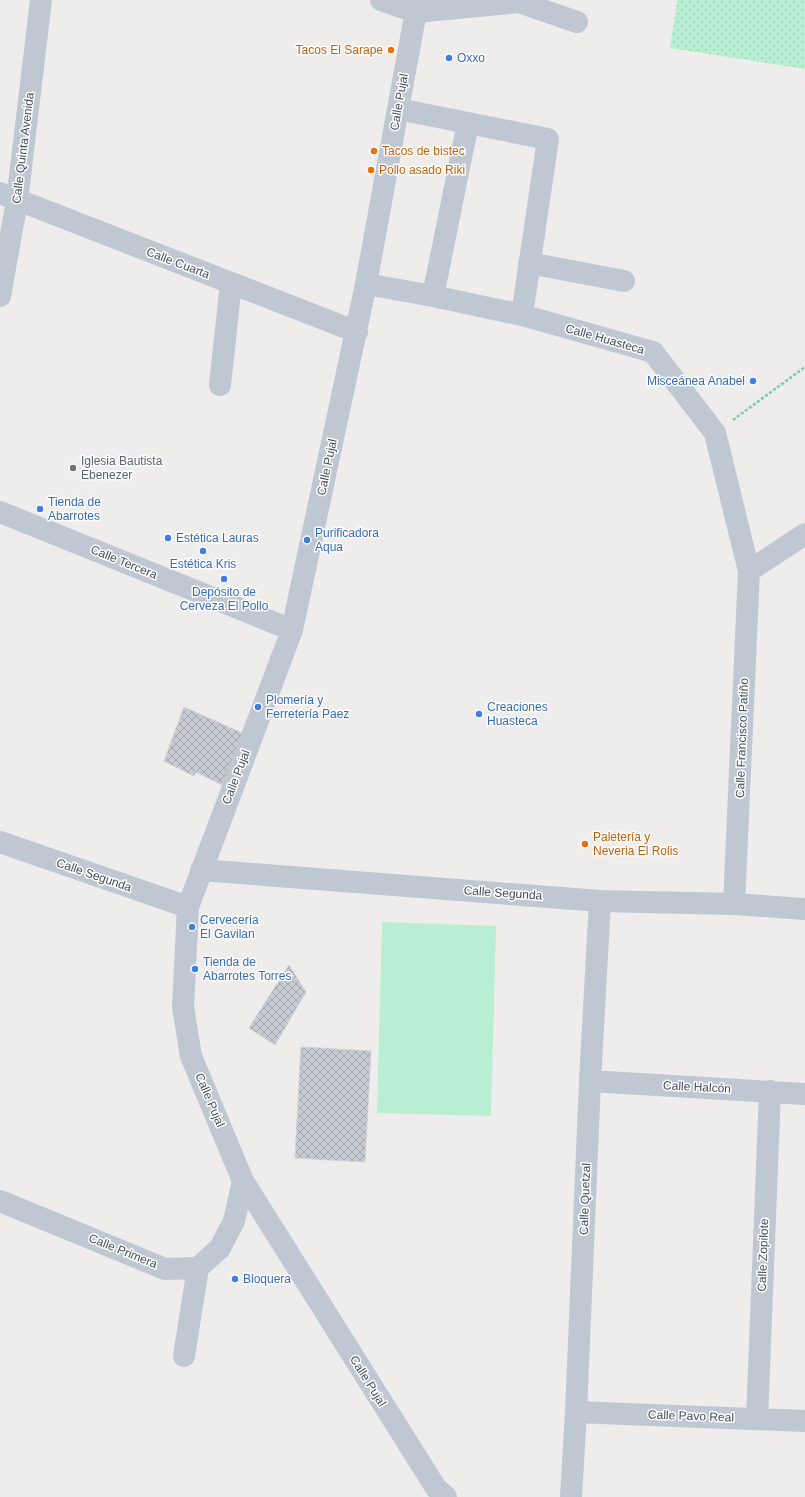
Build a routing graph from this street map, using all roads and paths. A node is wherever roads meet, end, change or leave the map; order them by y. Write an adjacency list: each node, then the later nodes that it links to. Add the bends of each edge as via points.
1 (41, 0): 7 (street, Calle Quinta Avenida)
2 (381, 0): 3 (street)
3 (417, 6): 4 (street, via 519,2); 5 (street, Calle Pujal)
4 (578, 22)
5 (398, 109): 6 (street); 11 (street, Calle Pujal)
6 (468, 123): 8 (street, via 548,139); 13 (street)
7 (8, 197): 10 (street, Calle Cuarta); 12 (street, Calle Quinta Avenida)
8 (529, 263): 9 (street); 14 (street)
9 (624, 281)
10 (231, 283): 15 (street, Calle Cuarta); 17 (street)
11 (366, 284): 13 (street, Calle Huasteca); 15 (street, Calle Pujal)
12 (0, 296)
13 (433, 296): 14 (street, Calle Huasteca)
14 (522, 315): 18 (street, Calle Huasteca, via 653,352)
15 (357, 332): 22 (street, Calle Pujal)
16 (805, 367): 18 (path)
17 (220, 385)
18 (715, 433): 21 (street, Calle Huasteca)
19 (0, 512): 22 (street, Calle Tercera)
20 (805, 534): 21 (street)
21 (749, 571): 26 (street, Calle Francisco Patiño)
22 (292, 630): 24 (street, Calle Pujal)
23 (0, 842): 27 (street, Calle Segunda)
24 (201, 870): 25 (street, Calle Segunda); 27 (street, Calle Pujal)
25 (600, 901): 26 (street, Calle Segunda); 29 (street, Calle Quetzal)
26 (734, 904): 28 (street, Calle Segunda)
27 (188, 907): 32 (street, Calle Pujal, via 182,1007 191,1056)
28 (805, 909)
29 (590, 1081): 30 (street, Calle Halcón); 36 (street, Calle Quetzal)
30 (770, 1091): 31 (street, Calle Halcón); 37 (street, Calle Zopilote)
31 (805, 1094)
32 (243, 1181): 34 (street, via 234,1221 220,1248); 39 (street, Calle Pujal)
33 (0, 1201): 34 (street, Calle Primera, via 165,1268)
34 (198, 1268): 35 (street)
35 (184, 1356)
36 (576, 1412): 37 (street, Calle Pavo Real); 40 (street, Calle Quetzal)
37 (757, 1419): 38 (street, Calle Pavo Real)
38 (805, 1422)
39 (440, 1494)
40 (571, 1497)

